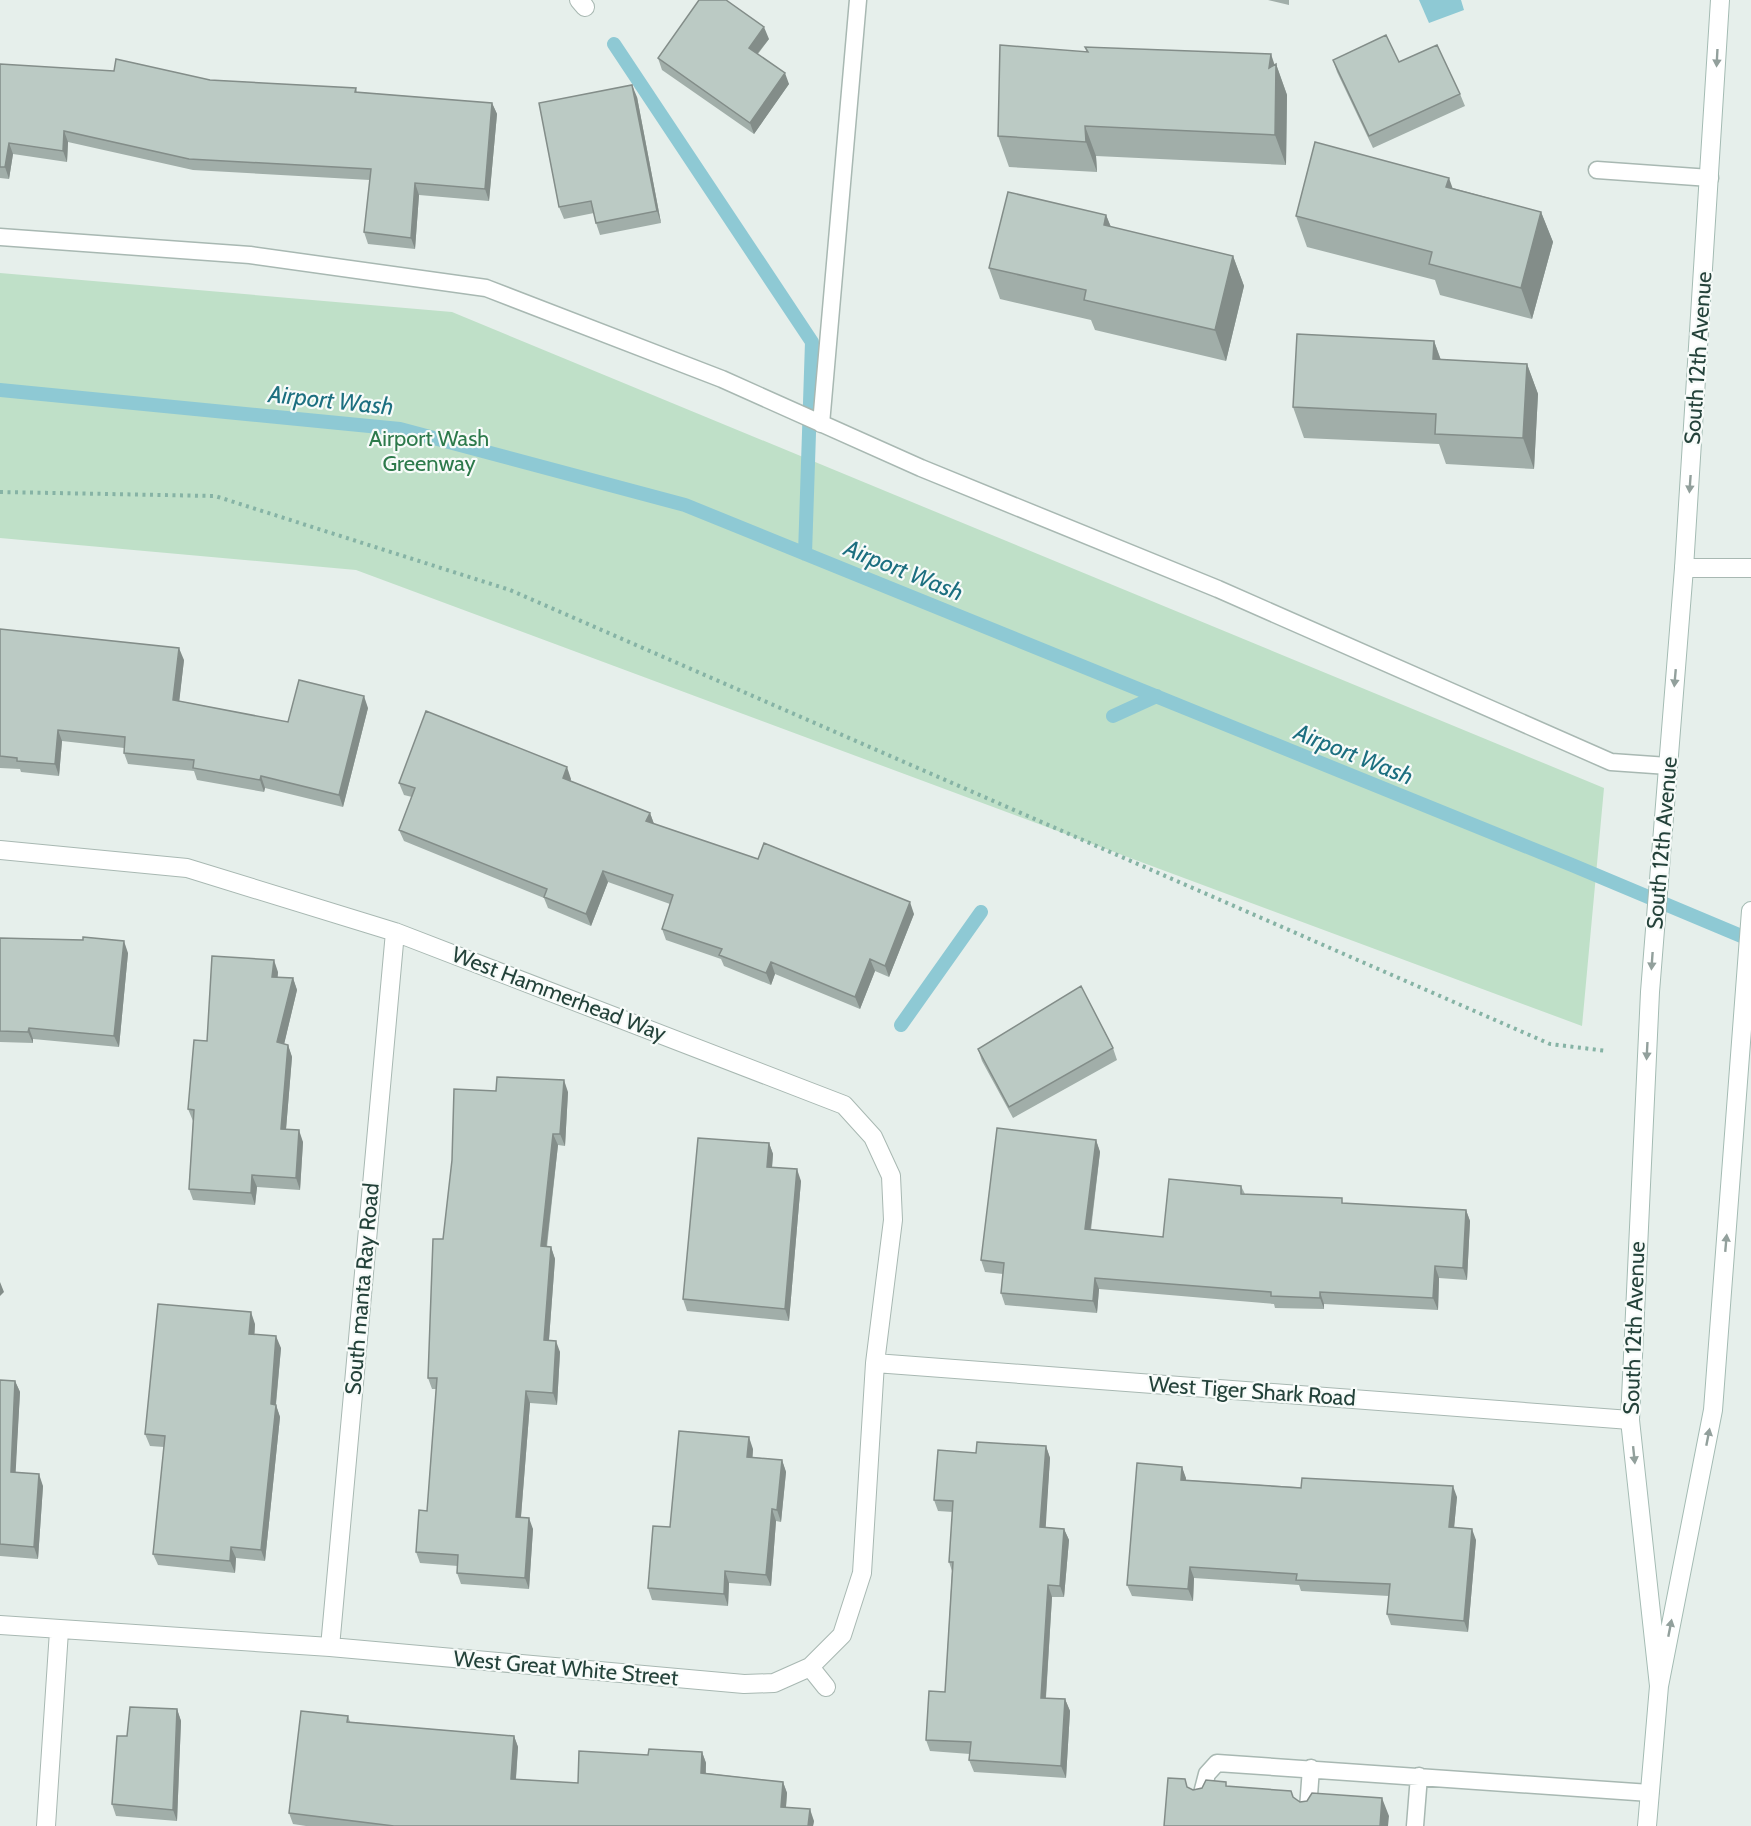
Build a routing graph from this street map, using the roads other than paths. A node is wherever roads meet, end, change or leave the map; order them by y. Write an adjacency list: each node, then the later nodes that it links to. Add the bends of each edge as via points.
1 (858, 0): 6 (lane)
2 (1720, 0): 4 (street, South 12th Avenue, one-way to 4)
3 (1597, 170): 4 (lane)
4 (1710, 178): 7 (street, South 12th Avenue, one-way to 7)
5 (0, 237): 6 (lane, via 250,255 486,288 722,379)
6 (821, 424): 9 (lane, via 1218,589 1611,762)
7 (1684, 568): 8 (street); 9 (street, South 12th Avenue, one-way to 9)
8 (1751, 568)
9 (1668, 766): 14 (street, South 12th Avenue, one-way to 14, via 1650,993)
10 (0, 850): 12 (street, West Hammerhead Way, via 187,868)
11 (1751, 911): 19 (street, South 12th Avenue, one-way to 11, via 1713,1410)
12 (395, 932): 13 (street, West Hammerhead Way, via 844,1105 873,1137 891,1176 892,1220); 17 (street, South manta Ray Road)
13 (875, 1363): 14 (street, West Tiger Shark Road); 18 (street, West Great White Street, via 862,1573 842,1635)
14 (1630, 1420): 19 (street, South 12th Avenue, one-way to 19)
15 (0, 1625): 16 (street, West Great White Street)
16 (59, 1631): 17 (street, West Great White Street); 26 (street)
17 (330, 1647): 18 (street, West Great White Street, via 744,1684 774,1683)
18 (810, 1667): 20 (street)
19 (1659, 1686): 23 (street, South 12th Avenue)
20 (826, 1687)
21 (1311, 1768): 22 (lane); 24 (lane, via 1217,1763 1207,1774); 25 (lane)
22 (1419, 1776): 23 (lane); 27 (lane)
23 (1650, 1793): 28 (street, South 12th Avenue)
24 (1201, 1797)
25 (1308, 1809)
26 (46, 1826)
27 (1415, 1826)
28 (1647, 1826)

